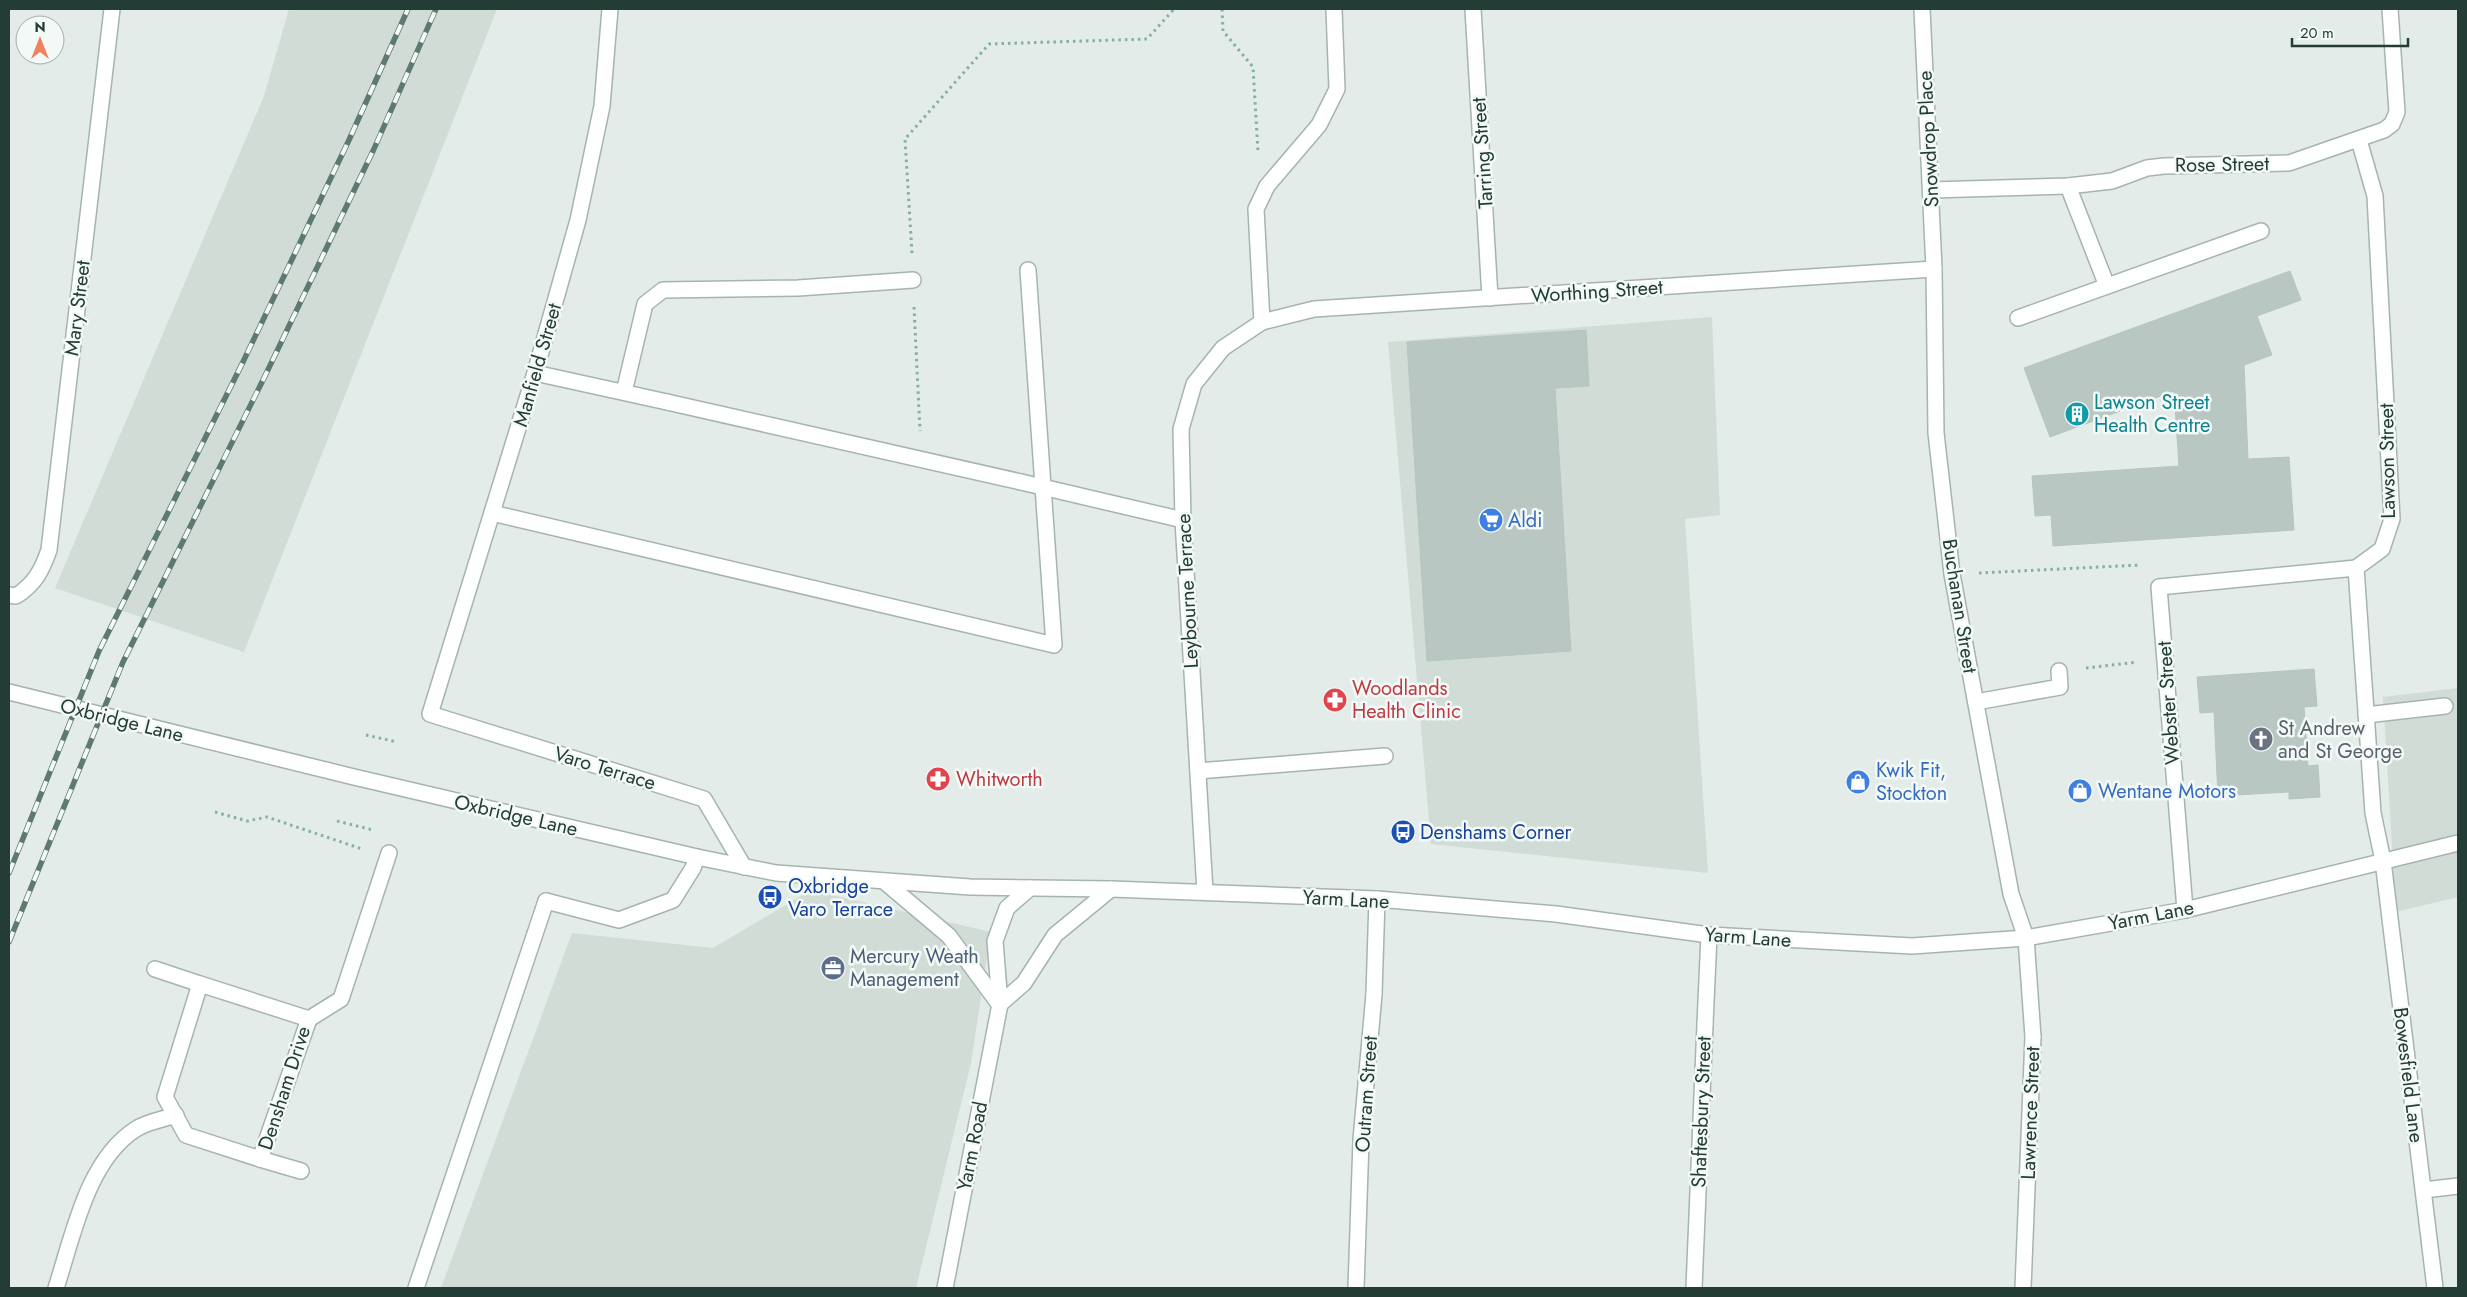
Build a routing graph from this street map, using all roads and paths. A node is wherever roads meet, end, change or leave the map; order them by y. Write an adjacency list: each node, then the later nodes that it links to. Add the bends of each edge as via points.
1 (112, 9): 30 (street, Mary Street, via 48,550 42,572 28,588)
2 (610, 9): 21 (street, Manfield Street, via 602,106 578,220)
3 (1174, 9): 16 (path, via 1147,39 989,44 905,139)
4 (1222, 9): 10 (path, via 1223,31 1253,67)
5 (1334, 9): 20 (street, via 1338,89 1320,125 1267,186 1256,210)
6 (1473, 9): 18 (street, Tarring Street)
7 (1922, 9): 12 (street, Snowdrop Place)
8 (2390, 9): 9 (street, Rose Street, via 2397,112 2392,124 2384,130)
9 (2359, 140): 11 (street, Rose Street, via 2289,163 2164,166 2148,168 2112,181); 27 (street, Lawson Street, via 2375,196 2392,519 2382,549)
10 (1259, 160)
11 (2068, 186): 12 (street, Rose Street); 17 (street)
12 (1931, 190): 14 (street, Snowdrop Place)
13 (2261, 231): 17 (street)
14 (1934, 269): 18 (street, Worthing Street); 28 (street, Buchanan Street, via 1936,433)
15 (1028, 270): 24 (street)
16 (913, 280): 22 (street, via 798,288 663,290 645,304); 23 (path)
17 (2107, 286): 19 (street)
18 (1490, 298): 20 (street, Worthing Street, via 1314,310)
19 (2018, 318)
20 (1262, 322): 26 (street, Leybourne Terrace, via 1224,348 1194,384 1181,429)
21 (535, 373): 22 (street); 25 (street, Manfield Street)
22 (624, 392): 23 (street)
23 (922, 460): 24 (street)
24 (1042, 488): 25 (street, via 1054,645); 26 (street)
25 (492, 513): 36 (street, Manfield Street)
26 (1183, 520): 41 (street, Leybourne Terrace)
27 (2356, 568): 29 (street); 37 (street)
28 (1952, 574): 29 (path, via 2158,564); 34 (street, Buchanan Street)
29 (2160, 587): 31 (street, Webster Street)
30 (12, 595)
31 (2165, 659): 32 (path); 56 (street, Webster Street)
32 (2059, 671): 34 (street, via 2060,687)
33 (9, 692): 48 (street, Oxbridge Lane)
34 (1976, 702): 58 (street, Buchanan Street, via 2011,894)
35 (2445, 706): 37 (street)
36 (430, 714): 50 (street, Varo Terrace, via 704,799)
37 (2366, 715): 49 (street, via 2373,813)
38 (366, 735): 39 (path)
39 (396, 742)
40 (1385, 756): 41 (street)
41 (1198, 771): 54 (street, Leybourne Terrace)
42 (215, 812): 46 (path, via 246,820 267,817)
43 (337, 821): 44 (path)
44 (379, 832)
45 (2458, 843): 49 (street, Yarm Lane)
46 (363, 850)
47 (389, 854): 62 (street, via 341,999)
48 (697, 857): 50 (street, Oxbridge Lane); 69 (street, via 673,900 618,920 546,901)
49 (2383, 861): 56 (street, Yarm Lane); 67 (street, Bowesfield Lane)
50 (744, 867): 51 (street, Oxbridge Lane, via 776,873)
51 (885, 882): 52 (street, Oxbridge Lane); 61 (street, via 949,936)
52 (1030, 888): 53 (street, Yarm Lane); 61 (street, Yarm Road, via 1007,908 996,941)
53 (1111, 889): 54 (street, Yarm Lane); 61 (street, via 1055,935 1024,982)
54 (1206, 892): 55 (street, Yarm Lane)
55 (1377, 899): 57 (street, Yarm Lane, via 1556,914); 71 (street, Outram Street, via 1374,994 1361,1140)
56 (2185, 910): 58 (street, Yarm Lane)
57 (1709, 935): 58 (street, Yarm Lane, via 1912,946); 72 (street, Shaftesbury Street)
58 (2026, 938): 73 (street, Lawrence Street, via 2033,1037)
59 (155, 969): 60 (street)
60 (200, 984): 62 (street, Densham Drive); 63 (street, Densham Drive, via 165,1097)
61 (1000, 1004): 70 (street, Yarm Road)
62 (309, 1019): 64 (street, Densham Drive)
63 (176, 1116): 64 (street, Densham Drive, via 186,1135); 68 (street, via 137,1128 111,1149 92,1182)
64 (260, 1159): 65 (street)
65 (301, 1171)
66 (2458, 1186): 67 (street)
67 (2424, 1190): 74 (street, Bowesfield Lane)
68 (56, 1288)
69 (416, 1288)
70 (945, 1288)
71 (1356, 1288)
72 (1694, 1288)
73 (2023, 1288)
74 (2435, 1288)

